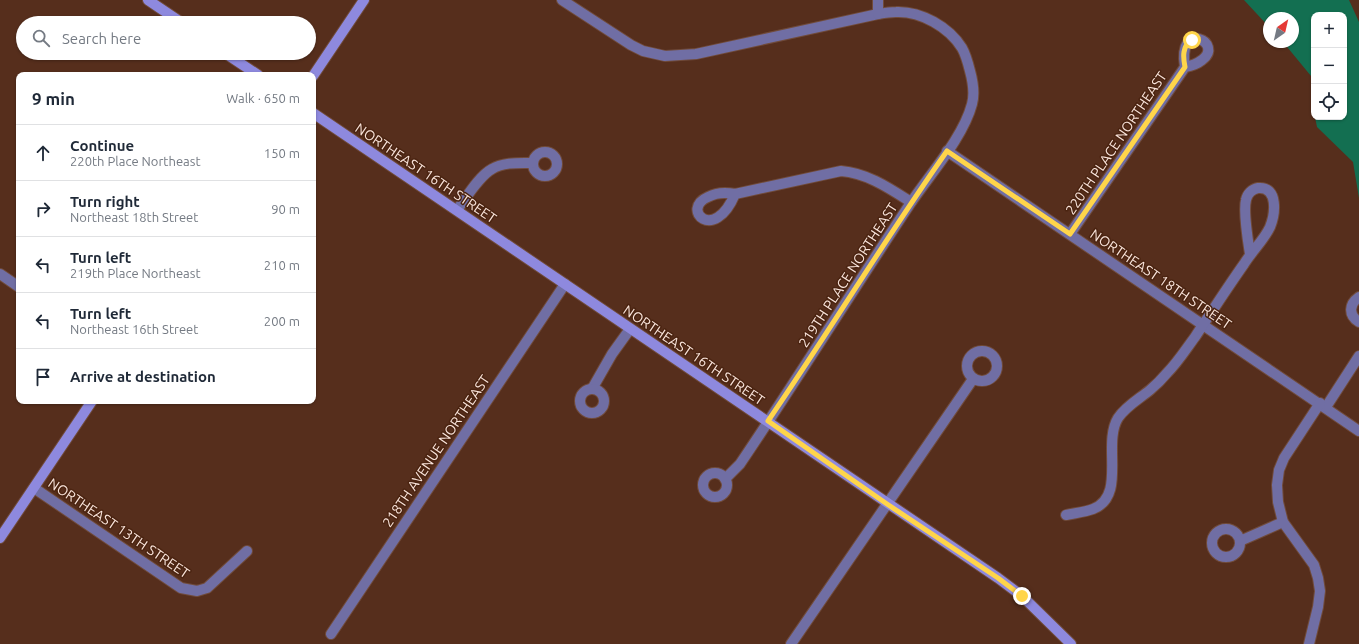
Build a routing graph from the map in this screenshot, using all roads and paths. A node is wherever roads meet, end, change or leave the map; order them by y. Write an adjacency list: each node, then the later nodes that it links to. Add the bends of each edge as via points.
1 (148, 0): 6 (street)
2 (364, 0): 10 (street)
3 (562, 0): 5 (street, 219TH PLACE NORTHEAST, via 631,45 643,51 665,56 696,54)
4 (878, 0): 5 (street)
5 (878, 14): 12 (street, 219TH PLACE NORTHEAST, via 910,13 928,18 954,37 962,48 972,77 972,106)
6 (172, 16)
7 (236, 60): 9 (street)
8 (1185, 67): 17 (street, 220TH PLACE NORTHEAST)
9 (254, 72)
10 (316, 72)
11 (316, 115): 16 (street, NORTHEAST 16TH STREET)
12 (947, 151): 15 (street, 219TH PLACE NORTHEAST); 17 (street, NORTHEAST 18TH STREET)
13 (532, 163): 16 (street, via 500,165 491,169)
14 (735, 194): 15 (street, via 845,172 862,175)
15 (911, 202): 31 (street, 219TH PLACE NORTHEAST)
16 (457, 210): 20 (street, NORTHEAST 16TH STREET)
17 (1070, 234): 24 (street, NORTHEAST 18TH STREET)
18 (1250, 254): 18 (street, via 1266,234 1272,219 1274,199 1270,192 1263,188 1254,189 1246,199); 24 (street)
19 (0, 274): 21 (street)
20 (565, 284): 25 (street, NORTHEAST 16TH STREET); 41 (street, 218TH AVENUE NORTHEAST)
21 (16, 285)
22 (1359, 297): 23 (street, via 1354,300 1351,309 1354,318)
23 (1359, 322)
24 (1203, 325): 30 (street, NORTHEAST 18TH STREET); 36 (street, via 1168,373 1118,417 1111,437 1112,483 1106,499 1092,509)
25 (630, 328): 28 (street); 31 (street, NORTHEAST 16TH STREET)
26 (1359, 356): 30 (street)
27 (973, 378): 35 (street)
28 (592, 389)
29 (90, 404): 34 (street)
30 (1323, 405): 32 (street, NORTHEAST 18TH STREET); 37 (street, via 1284,458 1279,470 1278,502)
31 (768, 421): 33 (street, 219TH PLACE NORTHEAST, via 740,464); 35 (street, NORTHEAST 16TH STREET)
32 (1359, 431)
33 (725, 479)
34 (34, 488): 38 (street); 40 (street, NORTHEAST 13TH STREET, via 181,588 197,591 207,588)
35 (887, 504): 42 (street); 43 (street, NORTHEAST 16TH STREET, via 1022,596)
36 (1066, 515)
37 (1283, 522): 39 (street); 44 (street, via 1314,565 1318,578 1318,607)
38 (0, 538)
39 (1240, 541)
40 (247, 551)
41 (330, 634)
42 (791, 644)
43 (1071, 644)
44 (1309, 644)

